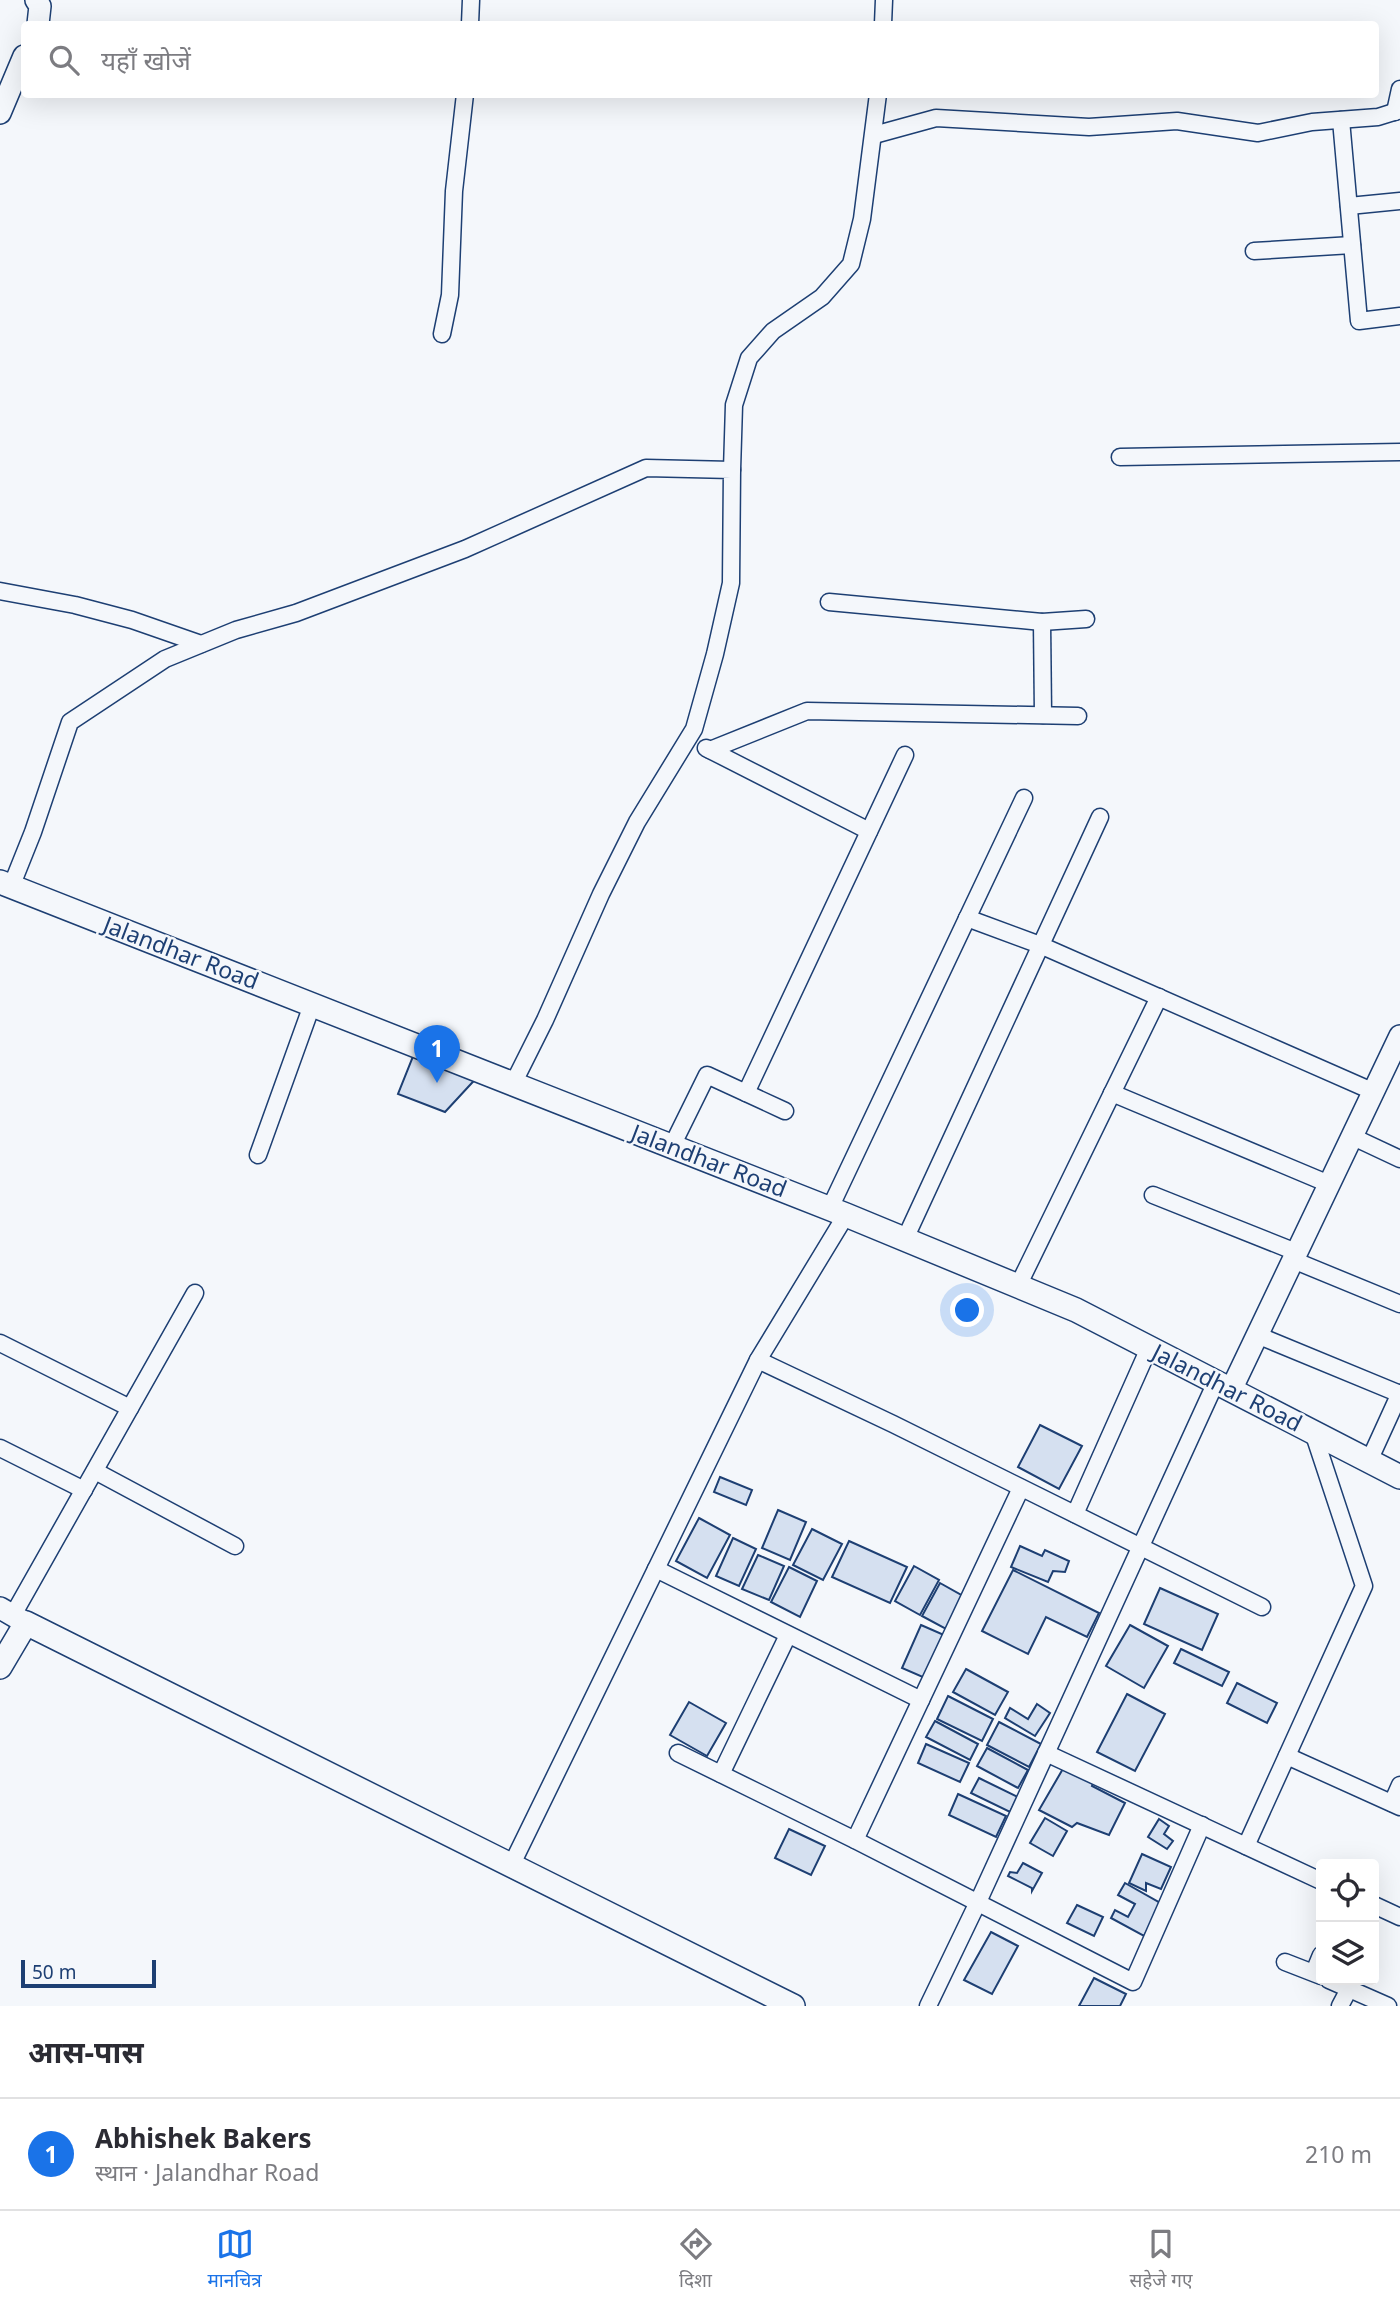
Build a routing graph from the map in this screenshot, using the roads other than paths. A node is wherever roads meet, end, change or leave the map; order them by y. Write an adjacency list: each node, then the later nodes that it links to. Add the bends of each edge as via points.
1 (471, 0): 3 (street)
2 (884, 0): 4 (street)
3 (470, 21)
4 (883, 21)
5 (21, 63): 10 (street)
6 (1400, 89): 9 (street)
7 (465, 98): 18 (street, via 454,191 450,295)
8 (878, 98): 12 (street)
9 (1397, 111): 11 (street)
10 (0, 113)
11 (1341, 120): 12 (street, via 1258,133 1177,121 1089,127 936,118); 14 (street)
12 (874, 135): 21 (street, via 851,264 822,297 773,331 749,358 734,405)
13 (1400, 201): 14 (street)
14 (1349, 206): 15 (street)
15 (1352, 245): 16 (street); 17 (street, via 1359,321)
16 (1254, 251)
17 (1400, 316)
18 (442, 334)
19 (1400, 452): 20 (street)
20 (1120, 457)
21 (732, 470): 26 (street, via 646,468 465,549); 29 (street, via 731,583)
22 (0, 591): 26 (street, via 75,605)
23 (829, 602): 25 (street)
24 (1086, 619): 25 (street)
25 (1042, 622): 27 (street)
26 (201, 644): 35 (street, via 165,659 70,722 33,832)
27 (1043, 715): 28 (street); 30 (street, via 807,711)
28 (1078, 716)
29 (689, 739): 30 (street); 41 (street, via 601,894)
30 (710, 750): 34 (street)
31 (905, 755): 34 (street)
32 (1024, 798): 36 (street)
33 (1100, 817): 37 (street)
34 (869, 831): 43 (street)
35 (6, 885): 39 (main road, Jalandhar Road)
36 (967, 918): 37 (street); 52 (street)
37 (1040, 946): 38 (street); 53 (street)
38 (1159, 997): 42 (street); 44 (street)
39 (312, 1005): 41 (main road, Jalandhar Road); 48 (street)
40 (1400, 1036): 42 (street)
41 (513, 1084): 47 (main road, Jalandhar Road)
42 (1372, 1091): 46 (street)
43 (746, 1093): 45 (street); 47 (street, via 707,1075)
44 (1112, 1093): 50 (street); 55 (street)
45 (785, 1111)
46 (1351, 1136): 49 (street); 50 (street)
47 (672, 1146): 52 (main road, Jalandhar Road)
48 (258, 1155)
49 (1400, 1159)
50 (1329, 1184): 54 (street)
51 (1153, 1195): 54 (street)
52 (838, 1211): 53 (main road, Jalandhar Road); 61 (street)
53 (905, 1239): 55 (main road, Jalandhar Road)
54 (1294, 1256): 57 (street); 58 (street)
55 (1018, 1286): 60 (main road, Jalandhar Road)
56 (195, 1293): 64 (street)
57 (1400, 1304)
58 (1257, 1335): 62 (street); 63 (street)
59 (0, 1343): 64 (street)
60 (1149, 1348): 62 (main road, Jalandhar Road); 72 (street)
61 (758, 1360): 70 (street); 75 (street)
62 (1224, 1386): 65 (main road, Jalandhar Road); 74 (street)
63 (1400, 1393): 67 (street)
64 (130, 1408): 68 (street)
65 (1313, 1432): 67 (main road, Jalandhar Road); 83 (street, via 1364,1586)
66 (0, 1448): 71 (street)
67 (1369, 1461): 69 (main road, Jalandhar Road)
68 (95, 1471): 71 (street); 73 (street)
69 (1400, 1477)
70 (1021, 1488): 72 (street); 80 (street)
71 (84, 1490): 77 (street)
72 (1075, 1514): 74 (street)
73 (235, 1546)
74 (1141, 1547): 76 (street); 82 (street)
75 (656, 1569): 78 (street); 90 (street)
76 (1262, 1607)
77 (13, 1616): 79 (main road); 90 (main road)
78 (788, 1635): 80 (street); 84 (street)
79 (0, 1667)
80 (921, 1700): 88 (street)
81 (678, 1753): 84 (street)
82 (1046, 1753): 87 (street); 92 (street)
83 (1287, 1756): 86 (street); 89 (street)
84 (721, 1774): 88 (street)
85 (1400, 1786): 86 (street)
86 (1396, 1805)
87 (1202, 1825): 89 (street); 92 (street, via 1133,1982)
88 (855, 1840): 92 (street)
89 (1247, 1846): 91 (street)
90 (512, 1864): 99 (main road)
91 (1316, 1879)
92 (978, 1902): 100 (street)
93 (1379, 1907): 94 (street)
94 (1400, 1917)
95 (1285, 1962): 96 (street)
96 (1316, 1974)
97 (1340, 1985): 98 (street)
98 (1349, 1989): 101 (street); 102 (street)
99 (793, 2006)
100 (928, 2006)
101 (1340, 2006)
102 (1388, 2006)

